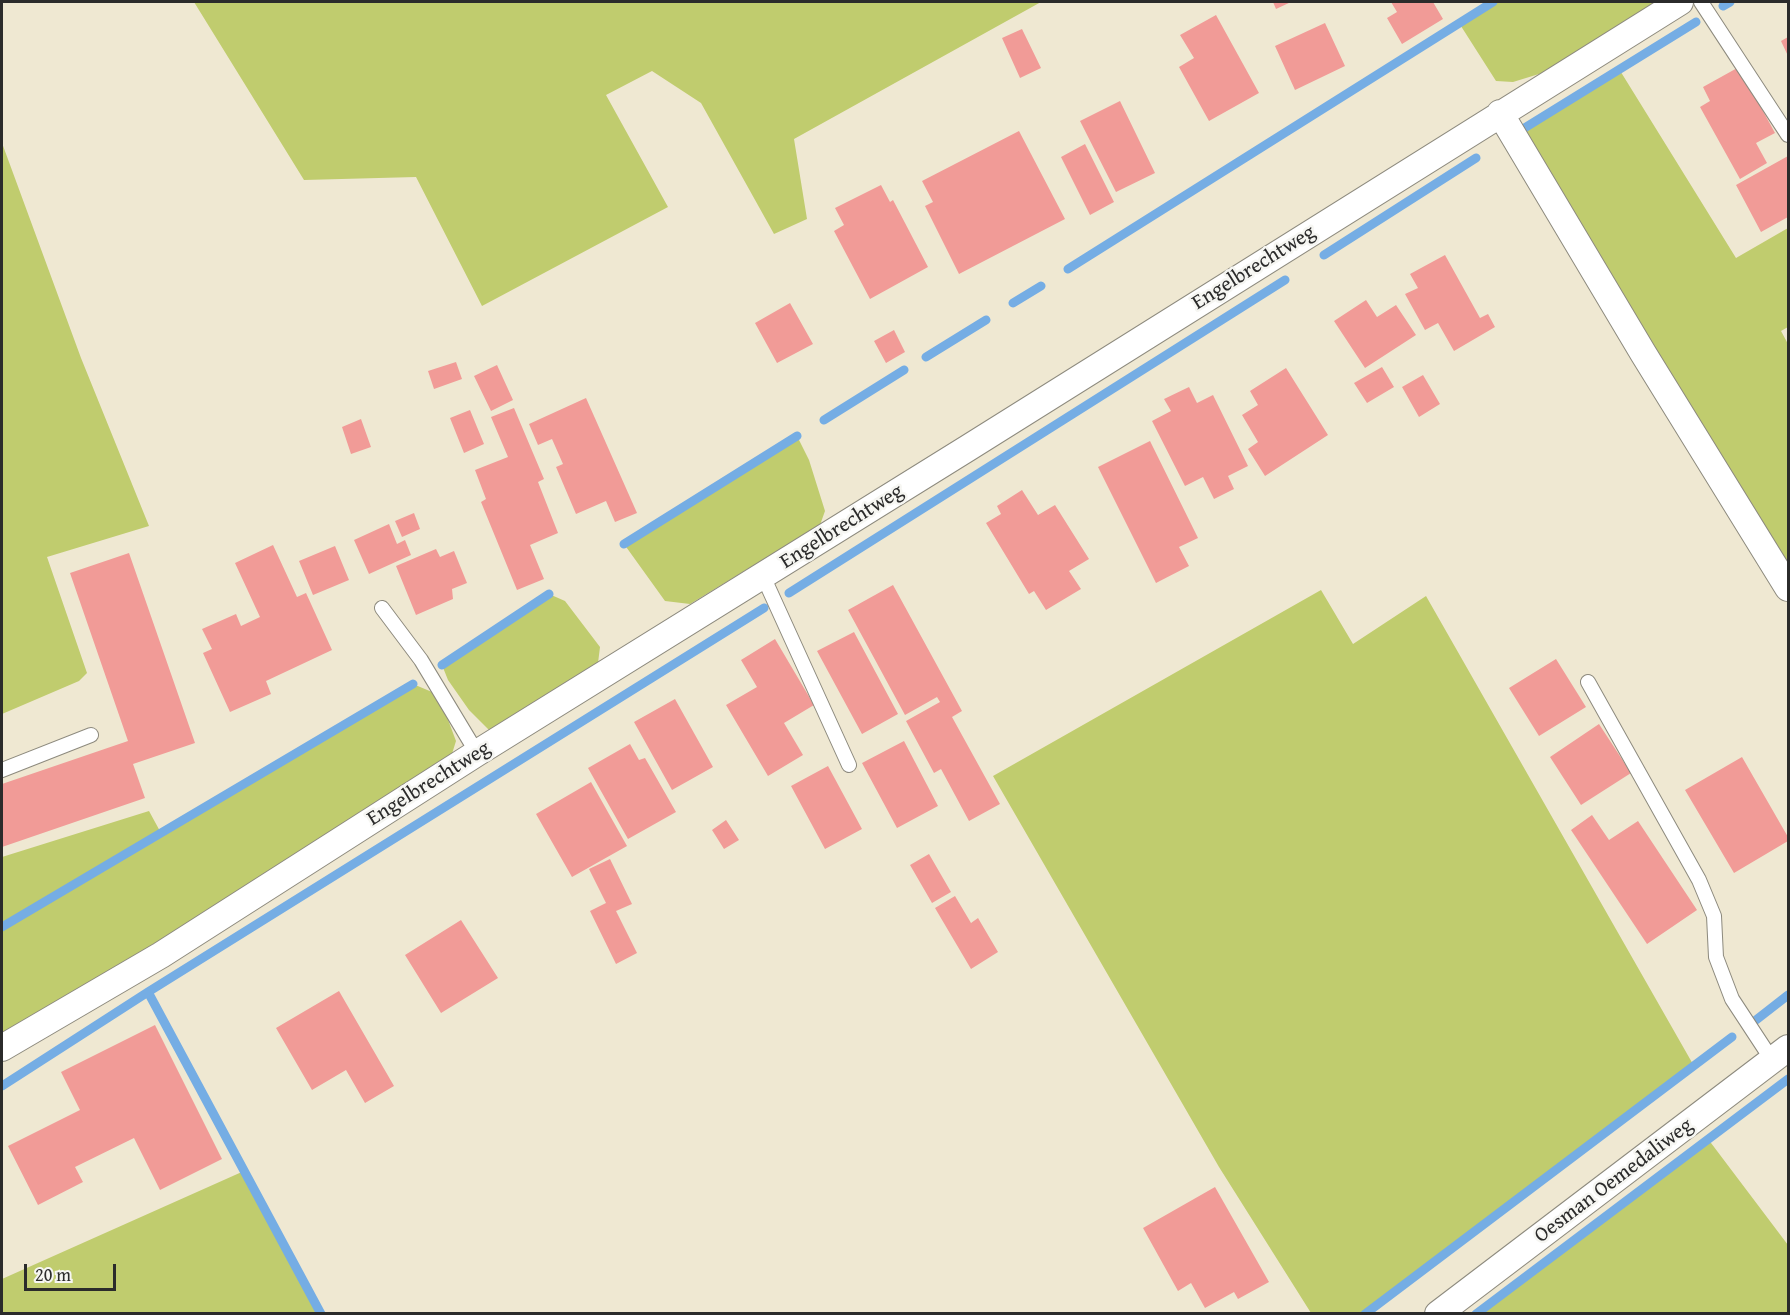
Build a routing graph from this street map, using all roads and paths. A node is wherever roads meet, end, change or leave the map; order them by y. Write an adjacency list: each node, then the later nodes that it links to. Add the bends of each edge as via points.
1 (1680, 2): 3 (street, Engelbrechtweg)
2 (1701, 2): 4 (lane)
3 (1500, 113): 5 (street, Engelbrechtweg); 6 (street)
4 (1788, 135)
5 (763, 576): 10 (street, Engelbrechtweg); 11 (lane)
6 (1788, 588)
7 (382, 608): 10 (lane, via 421,660)
8 (1588, 682): 14 (lane, via 1699,880 1714,916 1716,957 1732,999)
9 (91, 735): 12 (lane)
10 (477, 753): 13 (street, Engelbrechtweg, via 161,955)
11 (849, 765)
12 (2, 770)
13 (2, 1048)
14 (1780, 1054): 15 (street, Oesman Oemedaliweg)
15 (1438, 1314)

